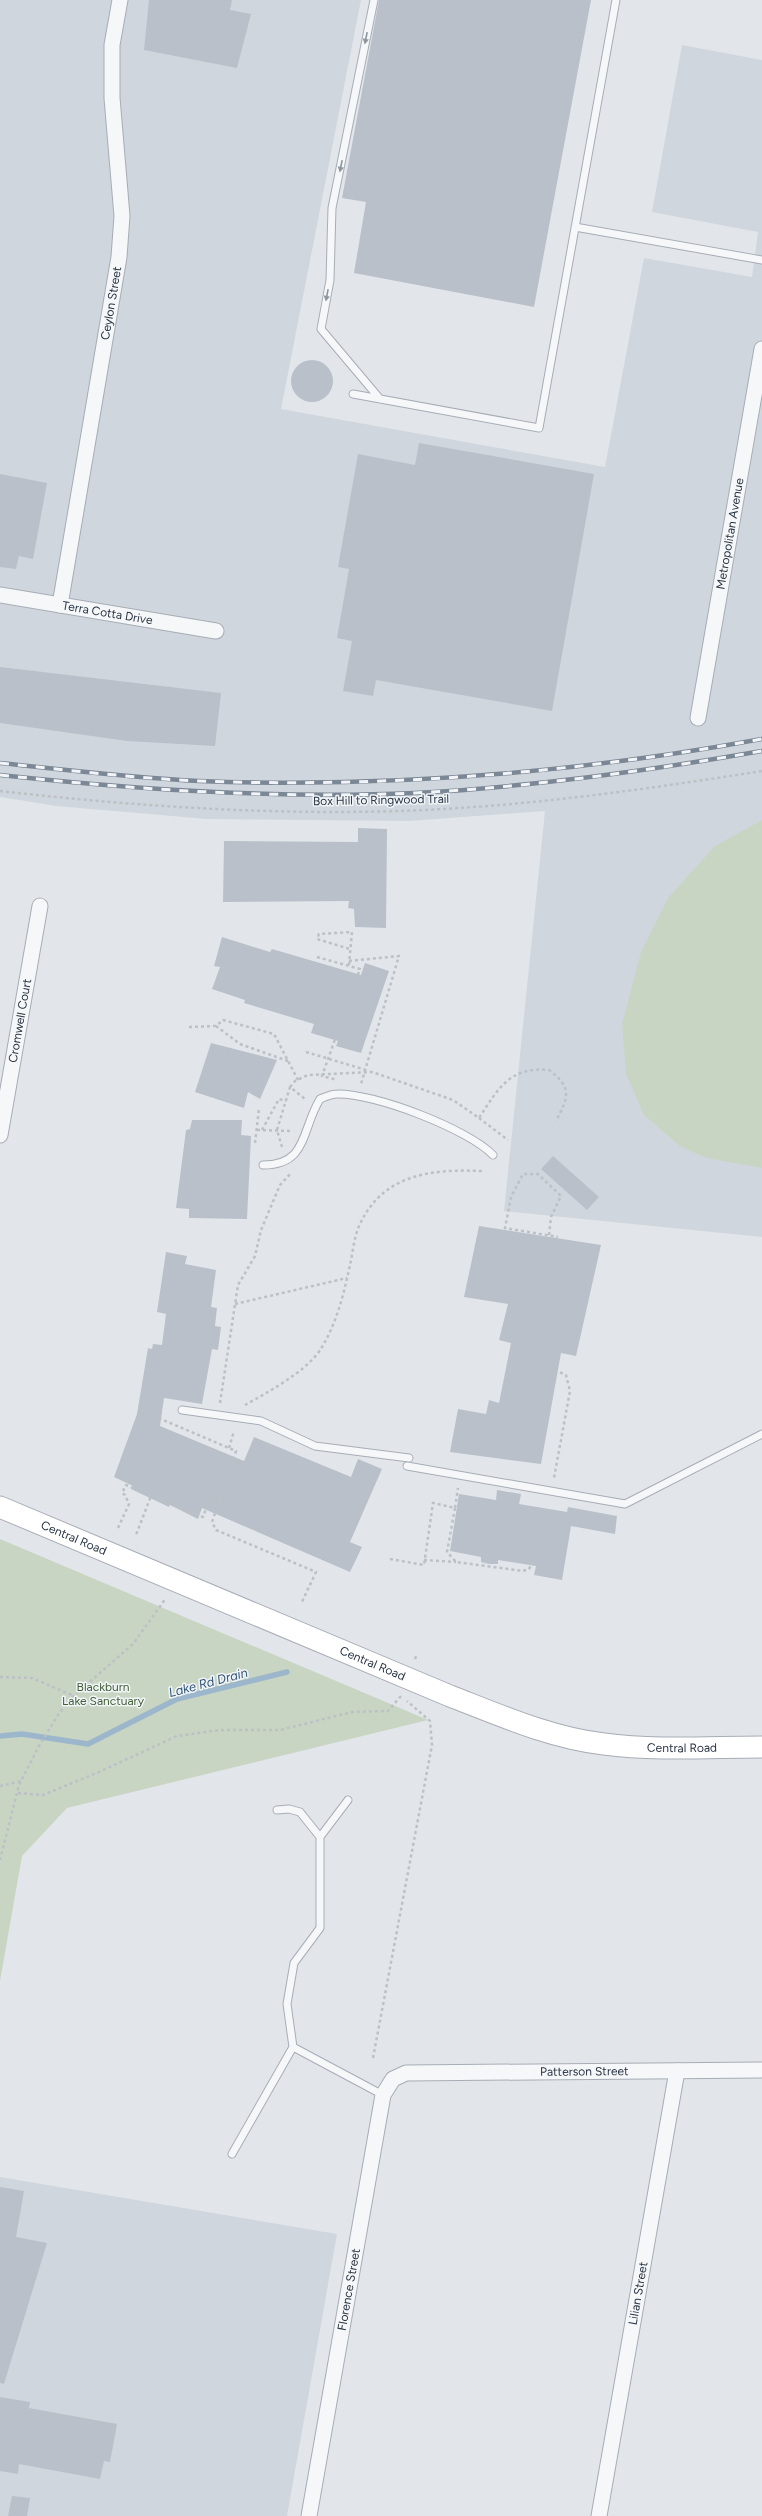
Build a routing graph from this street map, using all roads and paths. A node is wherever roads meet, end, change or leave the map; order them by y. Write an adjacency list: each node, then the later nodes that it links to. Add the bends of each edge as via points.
1 (120, 0): 10 (street, Ceylon Street, via 112,45 112,98 122,216 119,257)
2 (374, 0): 8 (lane, one-way to 8, via 332,208 330,280 321,329)
3 (616, 0): 4 (lane)
4 (575, 227): 5 (lane); 8 (lane, via 539,428)
5 (762, 260)
6 (762, 349): 12 (street, Metropolitan Avenue)
7 (353, 394): 8 (lane)
8 (380, 399)
9 (0, 595): 10 (street, Terra Cotta Drive)
10 (60, 605): 11 (street, Terra Cotta Drive)
11 (216, 631)
12 (698, 718)
13 (762, 771): 14 (path, Box Hill to Ringwood Trail, via 588,797 379,811 209,810)
14 (0, 791)
15 (40, 906): 39 (street, Cromwell Court)
16 (350, 949): 16 (path, via 352,932 318,934 317,939); 18 (path)
17 (317, 957): 19 (path)
18 (349, 961): 19 (path); 25 (path, via 398,956)
19 (349, 966): 23 (path, via 360,969)
20 (216, 1026): 21 (path); 24 (path, via 240,1044); 24 (path, via 223,1020 274,1034)
21 (189, 1027)
22 (306, 1052): 23 (path)
23 (327, 1058): 25 (path); 26 (path)
24 (288, 1061): 27 (path)
25 (365, 1071): 26 (path); 33 (path, via 453,1100)
26 (323, 1074): 27 (path, via 308,1075); 28 (path, via 322,1076)
27 (298, 1080): 29 (path)
28 (345, 1082)
29 (290, 1088): 30 (path); 31 (path)
30 (286, 1101): 36 (path, via 280,1099); 37 (path)
31 (315, 1107): 38 (lane); 42 (lane, via 320,1100 337,1094 366,1098 426,1117 484,1145)
32 (259, 1109): 35 (path)
33 (479, 1118): 34 (path, via 509,1078 538,1069 549,1070 565,1086 567,1096); 40 (path)
34 (556, 1121)
35 (257, 1130): 36 (path); 41 (path)
36 (262, 1130): 37 (path)
37 (277, 1130): 38 (path)
38 (306, 1131): 43 (lane, via 300,1145)
39 (0, 1135)
40 (508, 1140)
41 (255, 1143)
42 (493, 1155)
43 (287, 1162): 44 (lane); 49 (path, via 292,1172 280,1185 276,1194 261,1230 256,1256 238,1285)
44 (263, 1165)
45 (482, 1171): 48 (path, via 448,1170 418,1174 402,1180 386,1192 359,1224)
46 (549, 1236): 46 (path, via 551,1217 562,1196 538,1174 523,1174 511,1197 504,1228); 47 (path)
47 (558, 1237)
48 (347, 1278): 49 (path); 51 (path, via 343,1298 322,1348 311,1361 266,1393)
49 (235, 1304): 51 (path, via 220,1404)
50 (525, 1366): 60 (path, via 550,1368 566,1375 569,1382 570,1391)
51 (241, 1407): 54 (path)
52 (182, 1410): 54 (lane)
53 (142, 1411): 56 (path)
54 (238, 1418): 56 (path); 57 (lane, via 273,1425 315,1446)
55 (762, 1434): 60 (lane, via 625,1504)
56 (229, 1448): 62 (path, via 236,1451)
57 (409, 1458)
58 (407, 1466): 59 (lane)
59 (460, 1476): 60 (lane); 64 (path)
60 (552, 1491)
61 (151, 1496): 62 (path, via 203,1517 209,1501); 65 (path, via 126,1485 122,1493 128,1504); 66 (path)
62 (218, 1504): 72 (path, via 212,1522 216,1530 316,1572)
63 (0, 1507): 71 (street, Central Road)
64 (455, 1508): 68 (path, via 434,1504); 70 (path, via 447,1552)
65 (118, 1528)
66 (136, 1535)
67 (390, 1559): 68 (path, via 424,1565)
68 (424, 1560): 70 (path)
69 (533, 1561): 70 (path, via 529,1569 523,1571)
70 (456, 1562)
71 (172, 1579): 75 (street, Central Road); 76 (path, via 166,1600 133,1644)
72 (302, 1604)
73 (418, 1654): 75 (path)
74 (0, 1677): 76 (path, via 32,1678)
75 (405, 1687): 77 (street, Central Road, via 556,1734 602,1744 633,1747); 80 (path, via 388,1711 352,1712 280,1730 220,1730 177,1736 42,1795); 86 (path, via 430,1721 432,1745)
76 (74, 1696): 78 (path, via 58,1715)
77 (762, 1746)
78 (21, 1781): 79 (path); 80 (path)
79 (0, 1786)
80 (18, 1793): 84 (path)
81 (348, 1800): 83 (lane)
82 (277, 1810): 83 (lane, via 289,1809 300,1812)
83 (320, 1837): 85 (lane, via 320,1928 294,1963 287,2004)
84 (0, 1860)
85 (293, 2047): 90 (lane); 91 (lane)
86 (374, 2058)
87 (762, 2070): 88 (street, Patterson Street)
88 (677, 2071): 89 (street, Patterson Street); 93 (street, Lilian Street)
89 (406, 2073): 90 (street, Florence Street, via 393,2079)
90 (384, 2095): 92 (street, Florence Street)
91 (232, 2154)
92 (309, 2516)
93 (599, 2516)

